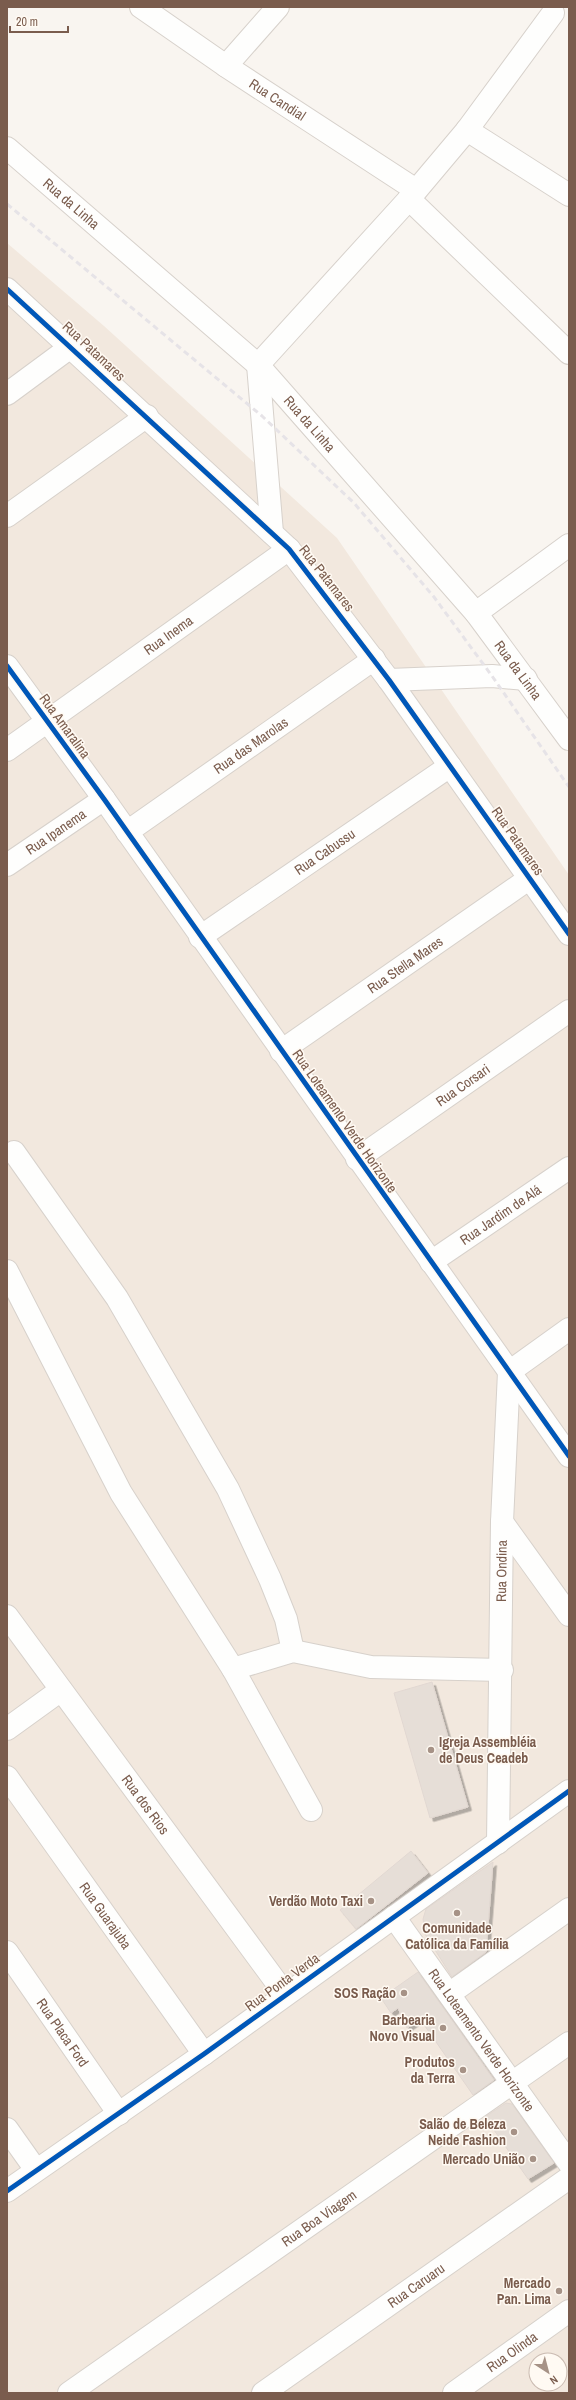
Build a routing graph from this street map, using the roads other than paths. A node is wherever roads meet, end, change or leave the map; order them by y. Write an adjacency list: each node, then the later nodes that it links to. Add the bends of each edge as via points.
1 (141, 7): 4 (street, Rua Candial)
2 (278, 7): 4 (street)
3 (557, 12): 5 (street)
4 (226, 66): 7 (street, Rua Candial)
5 (467, 130): 7 (street); 8 (street)
6 (7, 148): 12 (street, Rua da Linha)
7 (412, 195): 11 (street, Rua Candial); 12 (street)
8 (569, 195)
9 (7, 288): 10 (street, Rua Patamares)
10 (72, 346): 13 (street); 14 (street, Rua Patamares)
11 (569, 353)
12 (258, 365): 16 (street); 19 (street, Rua da Linha)
13 (7, 394)
14 (147, 416): 15 (street); 16 (street, Rua Patamares)
15 (7, 516)
16 (272, 533): 18 (street, Rua Patamares)
17 (569, 545): 19 (street)
18 (289, 549): 20 (street, Rua Patamares); 24 (street, Rua Inema)
19 (476, 613): 22 (street, Rua da Linha)
20 (374, 659): 23 (street, Rua Patamares); 29 (street, Rua das Marolas)
21 (7, 666): 24 (street, Rua Amaralina)
22 (526, 679): 23 (street, via 492,676); 25 (street, Rua da Linha)
23 (389, 680): 27 (street, Rua Patamares)
24 (48, 723): 26 (street, Rua Inema); 28 (street, Rua Amaralina)
25 (569, 739)
26 (7, 750)
27 (450, 766): 31 (street, Rua Patamares); 33 (street, Rua Cabussu)
28 (104, 799): 29 (street, Rua Loteamento Verde Horizonte); 30 (street, Rua Ipanema)
29 (127, 832): 33 (street, Rua Loteamento Verde Horizonte)
30 (7, 865)
31 (530, 878): 32 (street, Rua Patamares); 35 (street, Rua Stella Mares)
32 (569, 934)
33 (200, 937): 35 (street, Rua Loteamento Verde Horizonte)
34 (569, 1011): 37 (street, Rua Corsari)
35 (281, 1051): 37 (street, Rua Loteamento Verde Horizonte)
36 (14, 1152): 47 (street, via 117,1298 228,1489 270,1579 286,1619)
37 (357, 1159): 39 (street, Rua Loteamento Verde Horizonte)
38 (569, 1168): 39 (street, Rua Jardim de Alá)
39 (431, 1262): 42 (street, Rua Loteamento Verde Horizonte)
40 (7, 1271): 48 (street, via 121,1494)
41 (569, 1329): 42 (street)
42 (509, 1372): 43 (street, Rua Loteamento Verde Horizonte); 44 (street, Rua Ondina)
43 (569, 1456)
44 (502, 1522): 45 (street); 49 (street, Rua Ondina)
45 (569, 1615)
46 (7, 1616): 50 (street, Rua dos Rios)
47 (293, 1651): 48 (street); 49 (street, via 371,1667)
48 (233, 1669): 54 (street)
49 (502, 1670): 55 (street, Rua Ondina)
50 (61, 1690): 51 (street); 59 (street, Rua dos Rios)
51 (7, 1729)
52 (7, 1777): 62 (street, Rua Guarajuba)
53 (569, 1791): 55 (street, Rua Ponta Verda)
54 (311, 1810)
55 (498, 1843): 57 (street, Rua Ponta Verda)
56 (569, 1909): 60 (street)
57 (394, 1916): 59 (street, Rua Ponta Verda); 60 (street, Rua Loteamento Verde Horizonte)
58 (7, 1952): 64 (street, Rua Placa Ford)
59 (285, 1994): 62 (street, Rua Ponta Verda)
60 (449, 1994): 63 (street, Rua Loteamento Verde Horizonte)
61 (569, 2043): 63 (street, Rua Boa Viagem)
62 (204, 2054): 64 (street, Rua Ponta Verda)
63 (512, 2083): 66 (street, Rua Loteamento Verde Horizonte); 71 (street, Rua Boa Viagem)
64 (119, 2114): 67 (street, Rua Ponta Verda)
65 (7, 2129): 67 (street)
66 (569, 2163)
67 (36, 2170): 69 (street, Rua Ponta Verda)
68 (569, 2178): 72 (street, Rua Caruaru)
69 (7, 2191)
70 (569, 2311): 73 (street, Rua Olinda)
71 (69, 2393)
72 (263, 2393)
73 (454, 2393)

